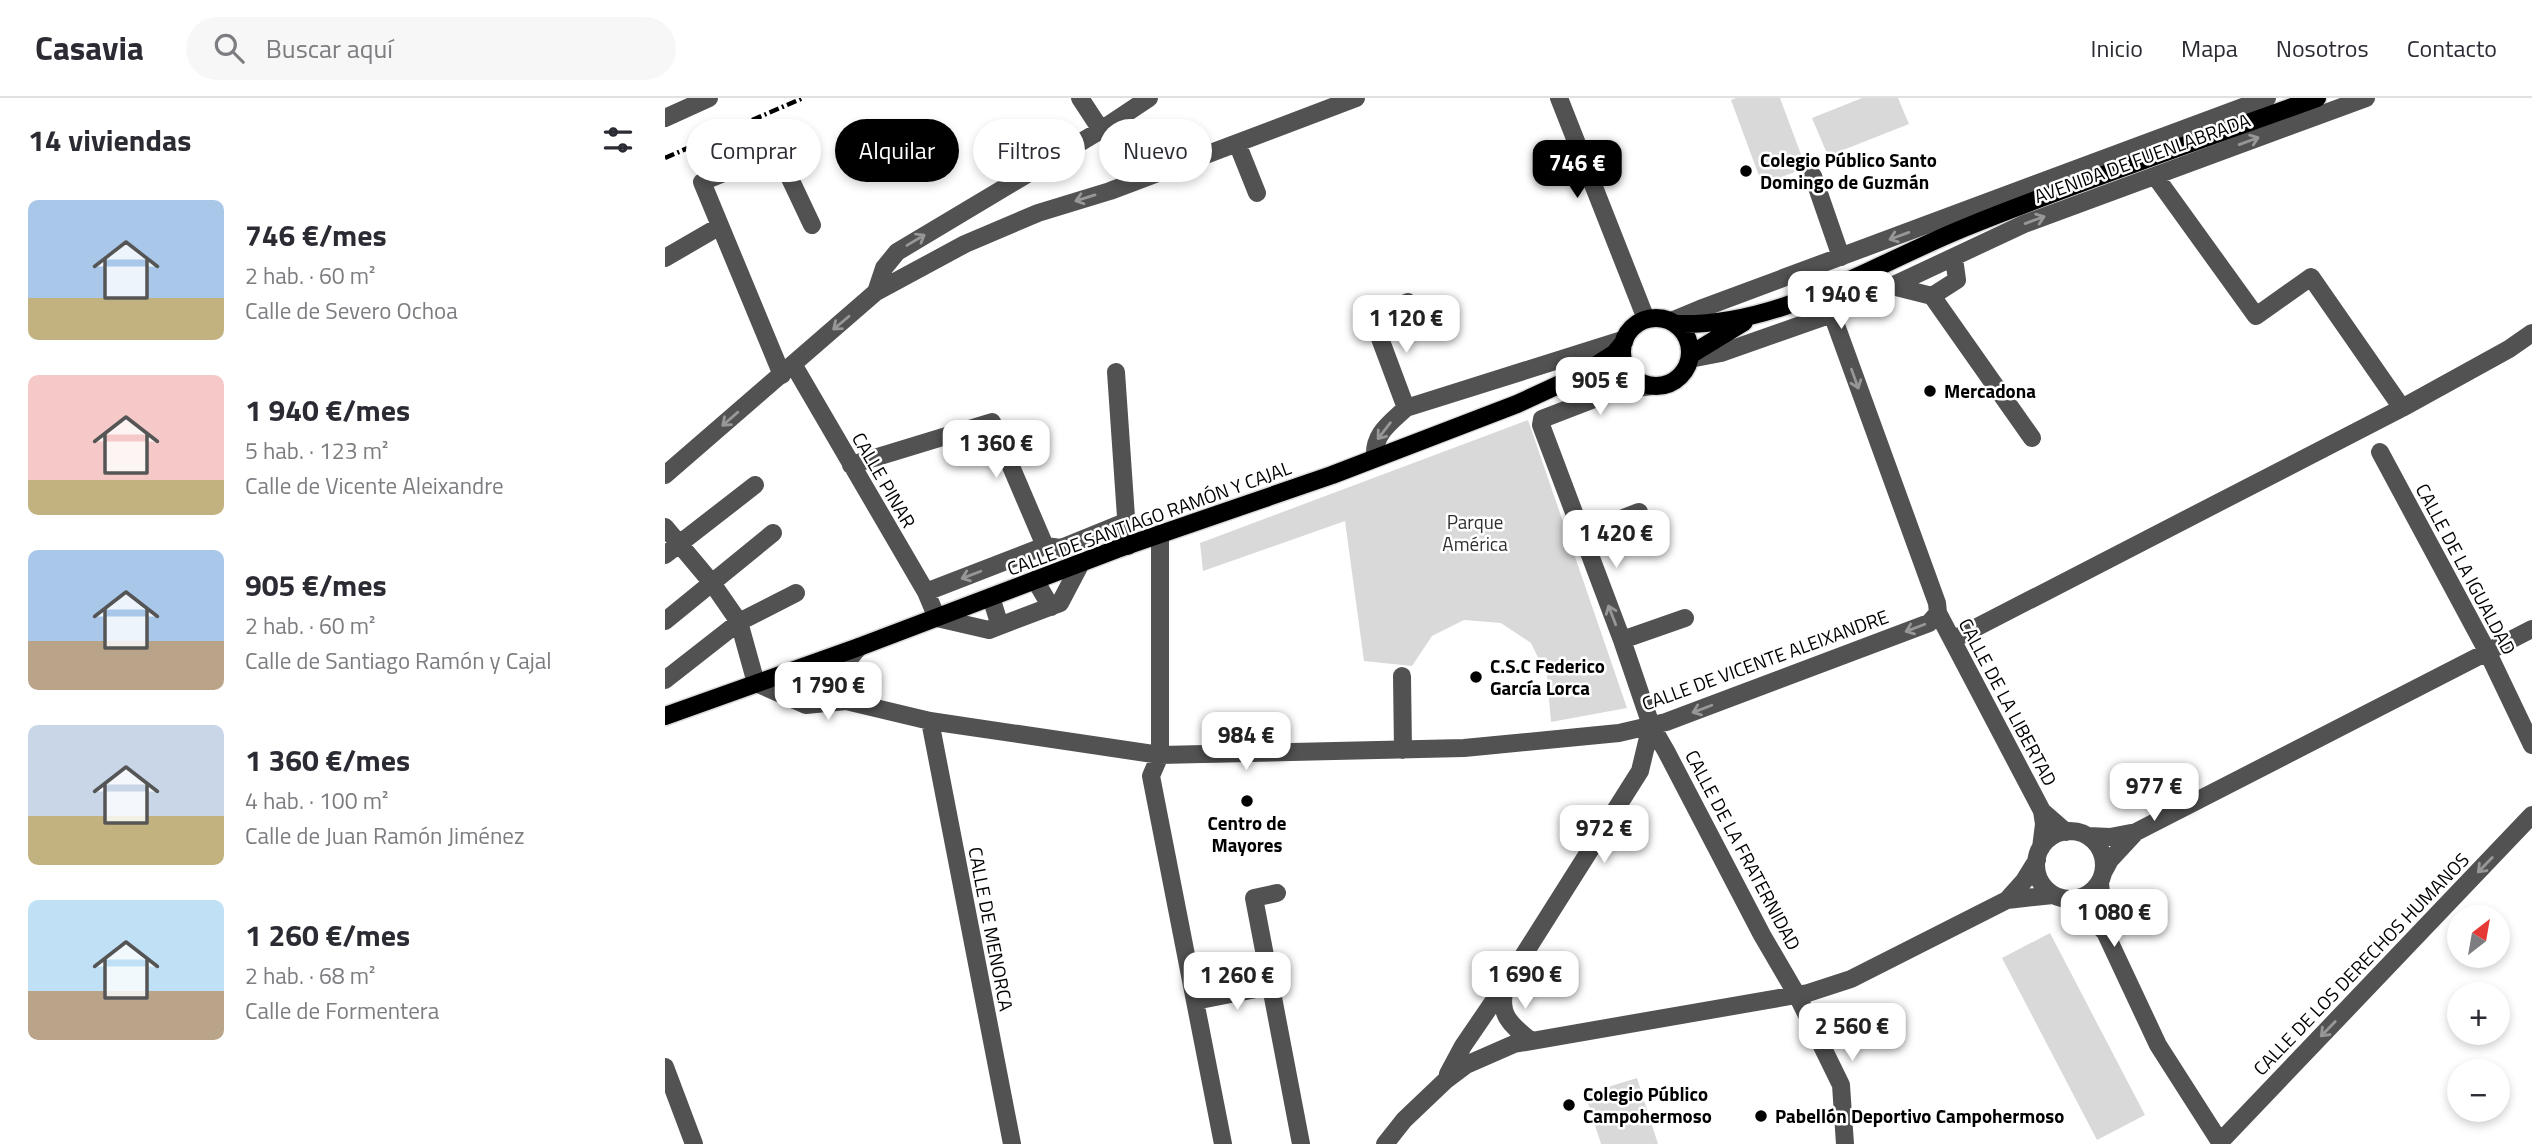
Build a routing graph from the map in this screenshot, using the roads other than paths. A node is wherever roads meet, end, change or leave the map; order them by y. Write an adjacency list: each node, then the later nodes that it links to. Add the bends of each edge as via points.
1 (709, 98): 9 (street)
2 (1080, 98): 11 (street)
3 (1149, 98): 10 (street)
4 (1356, 98): 13 (street)
5 (1559, 98): 30 (street)
6 (2267, 98): 17 (street, AVENIDA DE FUENLABRADA, via 2121,151)
7 (2317, 98): 17 (main road, AVENIDA DE FUENLABRADA)
8 (2366, 98): 15 (street, AVENIDA DE FUENLABRADA, one-way to 8)
9 (665, 118)
10 (1118, 119)
11 (1099, 127)
12 (1099, 131): 24 (street, one-way to 12, via 884,268 897,252)
13 (1237, 143): 16 (street); 24 (street, one-way to 24, via 1038,213 965,244)
14 (1813, 176): 20 (street)
15 (2155, 176): 22 (street, AVENIDA DE FUENLABRADA, one-way to 15, via 2024,224); 40 (street, via 2256,316 2311,277)
16 (1257, 193)
17 (1963, 220): 20 (street, one-way to 20); 25 (main road)
18 (812, 225): 19 (street, CALLE PINAR, via 777,152 702,182)
19 (720, 226): 21 (street); 35 (street, CALLE PINAR)
20 (1841, 257): 31 (street)
21 (665, 258)
22 (1954, 258): 23 (street); 26 (street, via 1957,280)
23 (1892, 286): 26 (street); 29 (street)
24 (876, 292): 35 (street, one-way to 35)
25 (1824, 292): 28 (main road); 29 (street)
26 (1932, 296): 41 (street)
27 (1408, 302): 39 (street, via 1372,317)
28 (1759, 314): 31 (main road, via 1721,322); 34 (main road)
29 (1832, 314): 34 (street, via 1721,353); 63 (street, one-way to 63)
30 (1646, 320): 31 (main road); 33 (main road, via 1636,324)
31 (1673, 323): 34 (main road, via 1687,338)
32 (2532, 333): 40 (street)
33 (1624, 341): 37 (main road, via 1624,362); 38 (main road, CALLE DE SANTIAGO RAMÓN Y CAJAL, via 1615,353); 39 (street)
34 (1690, 357): 37 (main road, via 1682,375 1668,384)
35 (788, 369): 44 (street, CALLE PINAR); 45 (street, one-way to 45)
36 (1116, 372): 48 (street)
37 (1642, 382): 38 (main road, CALLE DE SANTIAGO RAMÓN Y CAJAL); 52 (street, CALLE DE LA FRATERNIDAD, via 1542,419)
38 (1554, 388): 43 (main road, CALLE DE SANTIAGO RAMÓN Y CAJAL)
39 (1406, 408): 43 (street, one-way to 43, via 1380,434)
40 (2402, 408): 71 (street)
41 (2032, 438)
42 (2380, 452): 73 (street, CALLE DE LA IGUALDAD)
43 (1375, 458): 51 (main road, CALLE DE SANTIAGO RAMÓN Y CAJAL)
44 (851, 465): 53 (street, via 992,422); 59 (street, CALLE PINAR)
45 (665, 475)
46 (755, 485): 55 (street)
47 (1639, 512): 52 (street)
48 (1125, 522): 53 (street, via 1061,548); 54 (street)
49 (665, 527): 55 (street)
50 (772, 533): 58 (street)
51 (1160, 534): 54 (main road, CALLE DE SANTIAGO RAMÓN Y CAJAL); 84 (street)
52 (1582, 534): 70 (street, CALLE DE LA FRATERNIDAD, one-way to 52)
53 (1045, 546): 59 (street, one-way to 59)
54 (1128, 546): 56 (main road, CALLE DE SANTIAGO RAMÓN Y CAJAL)
55 (672, 550): 58 (street)
56 (1081, 563): 57 (main road, CALLE DE SANTIAGO RAMÓN Y CAJAL); 62 (street, via 1060,603)
57 (1035, 580): 61 (main road, CALLE DE SANTIAGO RAMÓN Y CAJAL); 62 (street)
58 (712, 583): 66 (street); 67 (street)
59 (926, 592): 64 (street, CALLE PINAR)
60 (796, 593): 67 (street)
61 (991, 597): 64 (main road, CALLE DE SANTIAGO RAMÓN Y CAJAL); 68 (street)
62 (1051, 607): 68 (street)
63 (1938, 613): 71 (street, CALLE DE LA LIBERTAD); 81 (street, CALLE DE VICENTE ALEIXANDRE, one-way to 81, via 1929,623)
64 (937, 618): 68 (street, via 989,630); 72 (main road, CALLE DE SANTIAGO RAMÓN Y CAJAL)
65 (1685, 618): 70 (street)
66 (665, 621)
67 (739, 622): 76 (street); 77 (street)
68 (1000, 626)
69 (2532, 628): 73 (street)
70 (1622, 640): 81 (street, CALLE DE LA FRATERNIDAD)
71 (1952, 640): 85 (street, CALLE DE LA LIBERTAD)
72 (859, 647): 74 (main road, CALLE DE SANTIAGO RAMÓN Y CAJAL); 78 (street, via 839,672)
73 (2487, 651): 82 (street, CALLE DE LA IGUALDAD); 88 (street)
74 (789, 672): 77 (main road, CALLE DE SANTIAGO RAMÓN Y CAJAL); 78 (street, CALLE DE VICENTE ALEIXANDRE)
75 (1402, 676): 83 (street)
76 (665, 680)
77 (756, 684): 78 (street, CALLE DE VICENTE ALEIXANDRE, via 806,705); 79 (main road, CALLE DE SANTIAGO RAMÓN Y CAJAL)
78 (840, 698): 80 (street, CALLE DE VICENTE ALEIXANDRE)
79 (665, 716)
80 (930, 721): 84 (street, CALLE DE VICENTE ALEIXANDRE); 104 (street, CALLE DE MENORCA)
81 (1651, 725): 83 (street, CALLE DE VICENTE ALEIXANDRE, via 1619,733); 96 (street, via 1640,771); 98 (street, CALLE DE LA FRATERNIDAD)
82 (2532, 745)
83 (1403, 750): 84 (street, CALLE DE VICENTE ALEIXANDRE)
84 (1160, 755): 99 (street, via 1151,776)
85 (2042, 811): 87 (street, CALLE DE LA LIBERTAD); 90 (street, CALLE DE LA LIBERTAD)
86 (2532, 815): 95 (street, CALLE DE LOS DERECHOS HUMANOS, one-way to 95, via 2220,1142 2158,1045)
87 (2066, 832): 89 (street); 90 (street, via 2051,837)
88 (2136, 832): 89 (street); 91 (street, via 2110,860)
89 (2088, 836): 91 (street, via 2103,857)
90 (2039, 854): 93 (street, via 2037,874 2042,884); 94 (street)
91 (2102, 877): 93 (street, via 2090,893); 95 (street)
92 (1277, 893): 97 (street, via 1254,898)
93 (2062, 897): 94 (street); 95 (street)
94 (2007, 900): 98 (street, via 1851,979)
95 (2105, 932)
96 (1506, 983): 100 (street, via 1501,1002 1510,1023); 102 (street, via 1462,1046)
97 (1271, 986): 99 (street); 106 (street)
98 (1797, 995): 100 (street); 108 (street, CALLE DE LA FRATERNIDAD, via 1842,1085)
99 (1195, 1001): 105 (street)
100 (1531, 1041): 102 (street, via 1466,1065)
101 (665, 1067): 103 (street)
102 (1446, 1080): 107 (street)
103 (694, 1144)
104 (1011, 1144)
105 (1223, 1144)
106 (1301, 1144)
107 (1385, 1144)
108 (1845, 1144)

